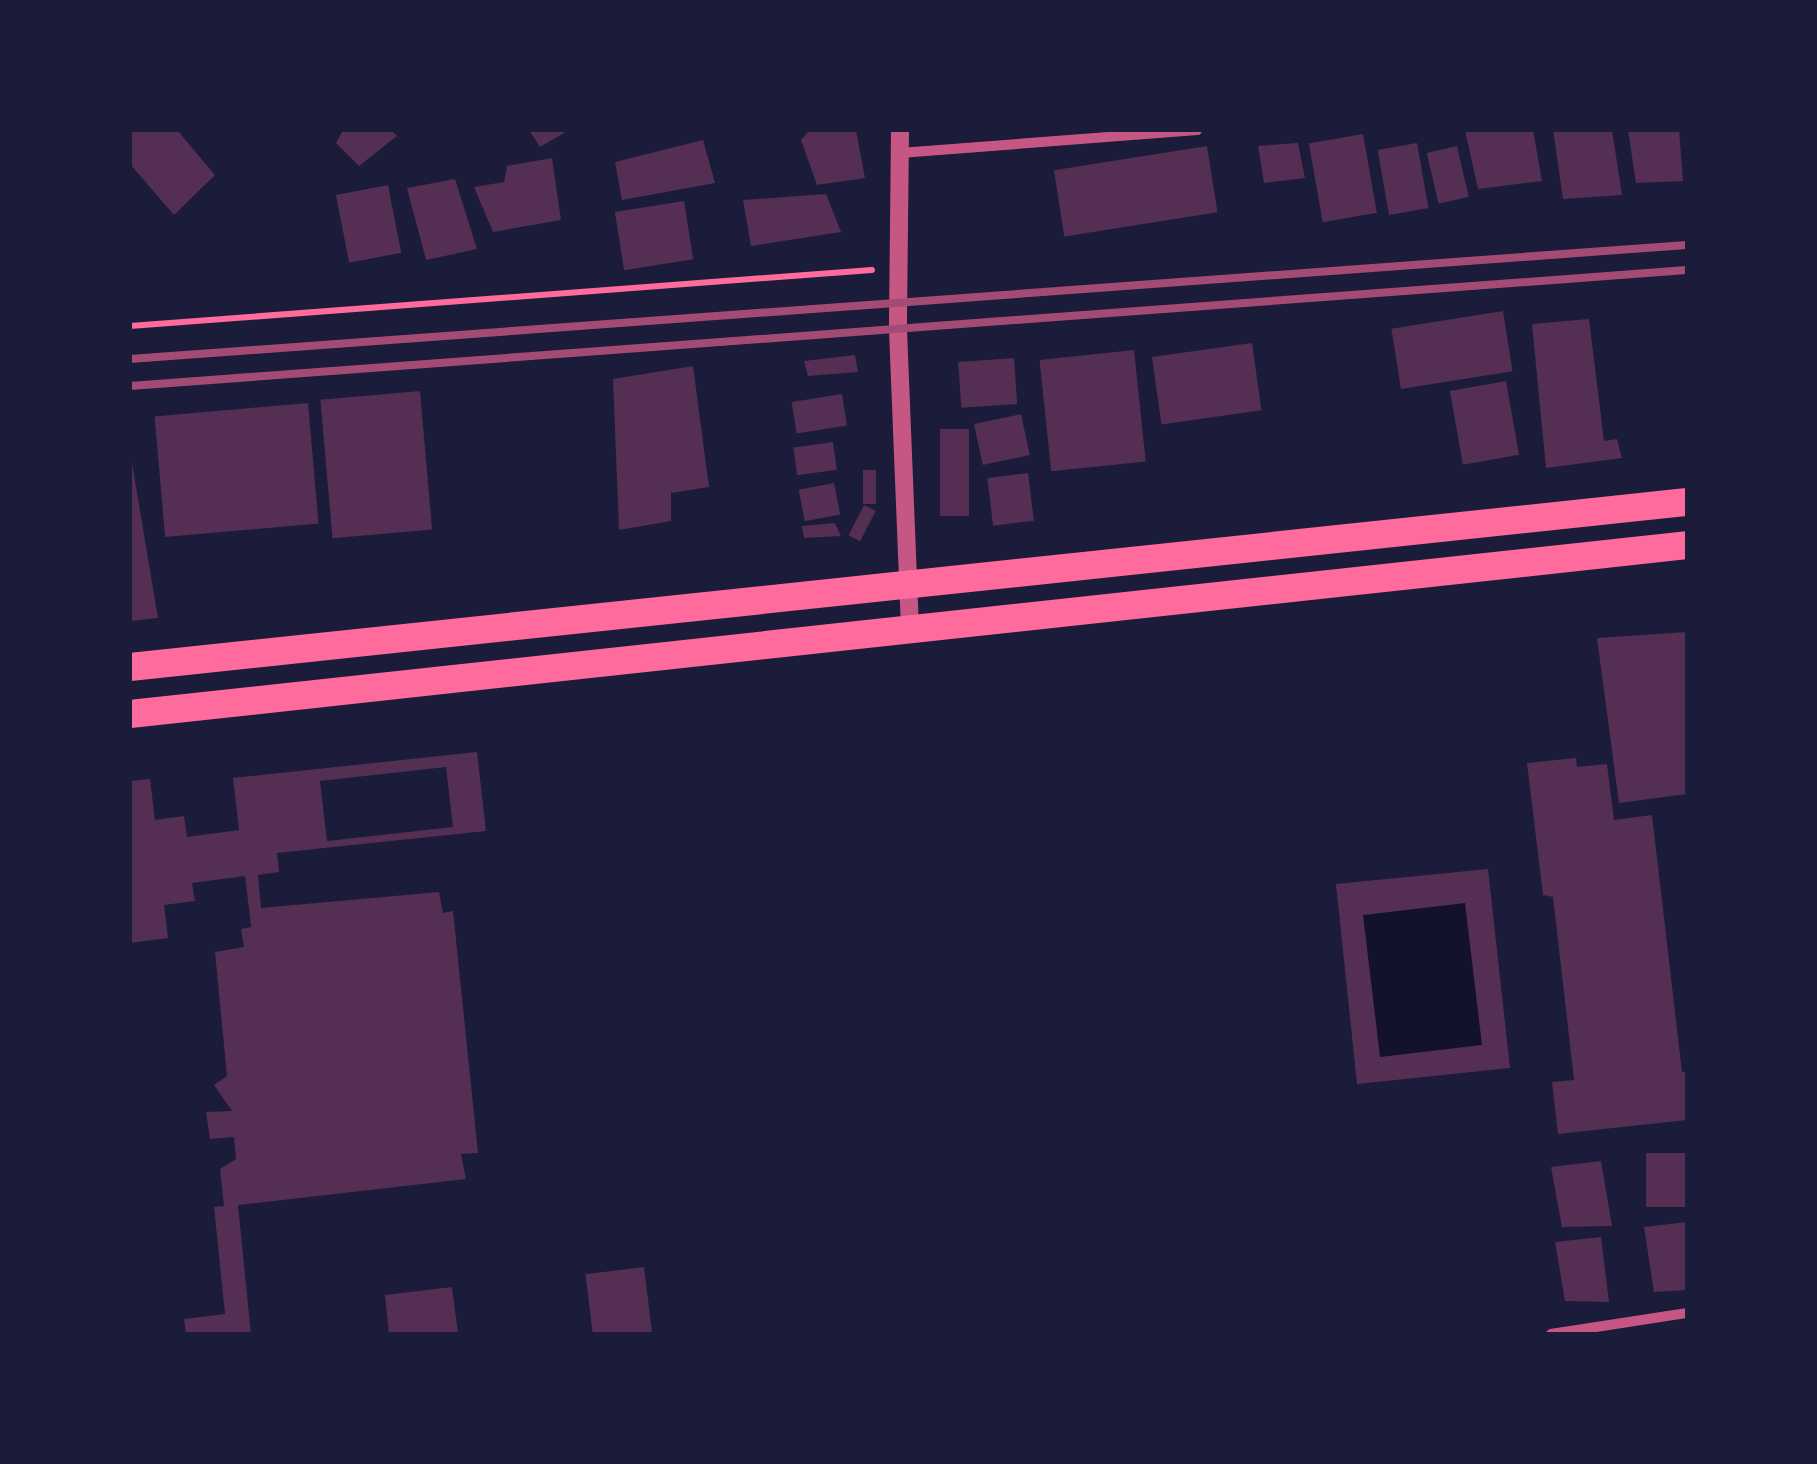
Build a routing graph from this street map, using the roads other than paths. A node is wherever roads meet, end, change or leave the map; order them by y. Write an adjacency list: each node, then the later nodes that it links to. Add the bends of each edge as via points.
1 (900, 130): 4 (street)
2 (1198, 130): 3 (street)
3 (1120, 133): 4 (street)
4 (900, 153): 7 (street)
5 (1687, 502): 7 (highway)
6 (1687, 545): 8 (highway)
7 (906, 580): 8 (street); 9 (highway)
8 (910, 629): 10 (highway)
9 (130, 667)
10 (130, 714)
11 (1687, 1313): 12 (street)
12 (1551, 1334)

